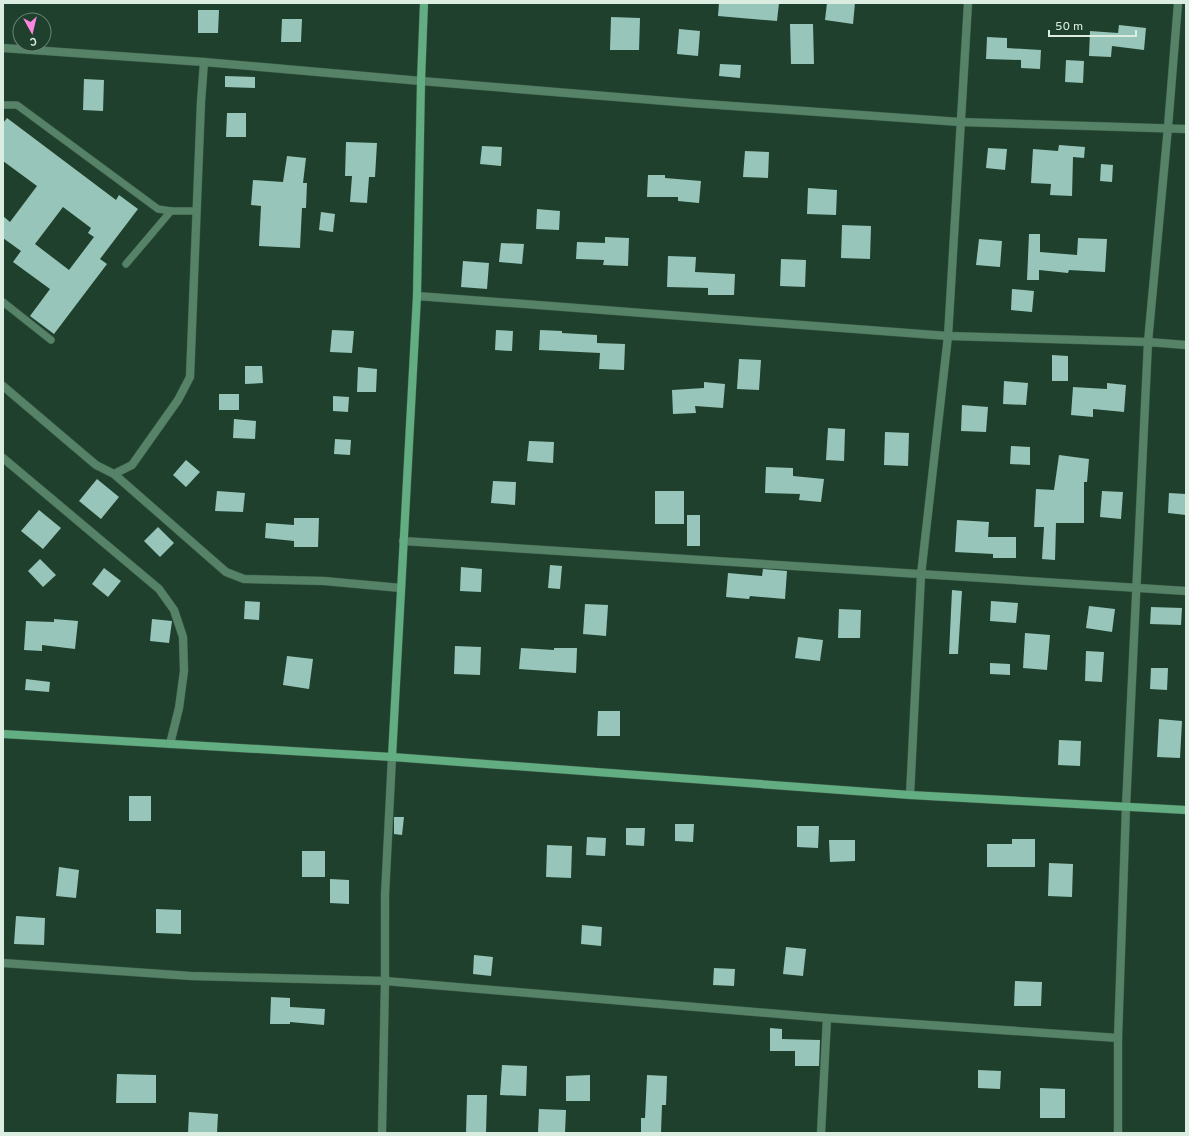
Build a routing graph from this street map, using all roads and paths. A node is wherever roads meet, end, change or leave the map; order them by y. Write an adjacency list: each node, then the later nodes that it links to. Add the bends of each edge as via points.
1 (424, 3): 6 (street)
2 (968, 3): 8 (street)
3 (1178, 3): 9 (street)
4 (3, 48): 5 (street)
5 (204, 62): 6 (street); 12 (street)
6 (421, 82): 8 (street); 14 (street)
7 (3, 105): 11 (lane, via 17,105 158,209)
8 (960, 122): 9 (street); 16 (street)
9 (1168, 127): 10 (street); 18 (street)
10 (1186, 129)
11 (171, 211): 12 (lane); 13 (lane)
12 (196, 211): 22 (street, via 190,377 178,400 132,465)
13 (126, 264)
14 (417, 296): 16 (street); 23 (street)
15 (3, 302): 17 (lane)
16 (948, 336): 18 (street); 24 (street)
17 (51, 340)
18 (1148, 342): 19 (street); 25 (street)
19 (1186, 345)
20 (3, 386): 22 (street, via 96,465)
21 (3, 458): 29 (street, via 159,589 174,610 183,637 184,671 179,708)
22 (114, 474): 26 (street, via 226,572 244,579 324,581)
23 (402, 541): 24 (street); 26 (street)
24 (921, 574): 25 (street); 31 (street)
25 (1137, 587): 27 (street); 32 (street)
26 (401, 588): 30 (street)
27 (1186, 590)
28 (3, 734): 29 (street)
29 (170, 744): 30 (street)
30 (392, 757): 31 (street); 35 (street, via 385,895)
31 (910, 795): 32 (street)
32 (1126, 807): 33 (street); 37 (street)
33 (1186, 810)
34 (3, 963): 35 (street, via 191,976)
35 (385, 981): 36 (street); 38 (street)
36 (827, 1018): 37 (street); 39 (street)
37 (1118, 1038): 40 (street)
38 (382, 1133)
39 (821, 1133)
40 (1118, 1133)

